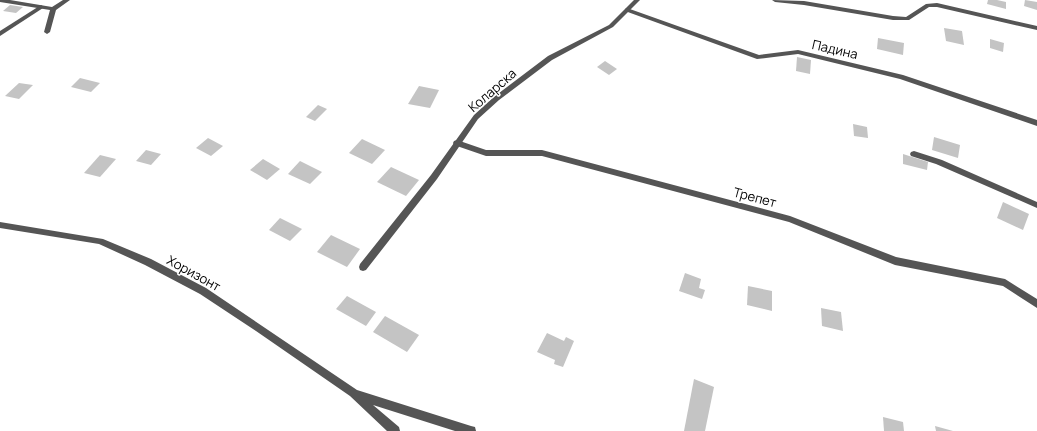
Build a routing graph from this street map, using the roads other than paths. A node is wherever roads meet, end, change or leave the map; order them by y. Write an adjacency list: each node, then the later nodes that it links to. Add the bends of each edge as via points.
1 (0, 0): 5 (street)
2 (66, 0): 6 (street)
3 (637, 0): 7 (street, Коларска)
4 (775, 0): 8 (street, via 907,19 928,5 937,5)
5 (40, 7): 6 (street); 10 (street)
6 (53, 9): 9 (street)
7 (627, 10): 11 (street, Падина, via 759,57 798,52 901,77); 12 (street, Коларска, via 611,26 550,58 497,98 476,117)
8 (1037, 28)
9 (47, 32)
10 (0, 34)
11 (1037, 123)
12 (457, 142): 16 (street, Коларска, via 434,177); 17 (street, Трепет, via 486,153 542,153 790,219 895,262 1006,283)
13 (914, 154): 14 (street, via 939,162)
14 (1037, 205)
15 (0, 225): 18 (street, Хоризонт, via 100,241 148,262 203,291)
16 (363, 268)
17 (1037, 304)
18 (353, 393): 19 (street, Хоризонт); 20 (street, Хоризонт)
19 (395, 431)
20 (471, 431)

